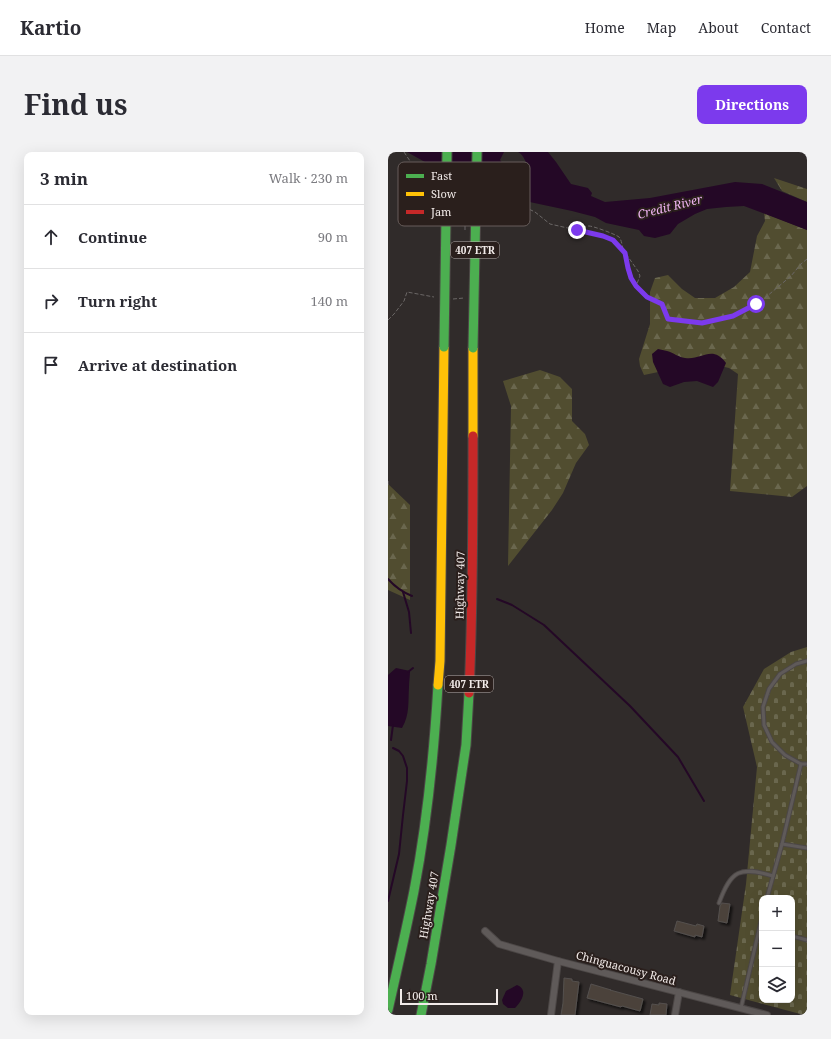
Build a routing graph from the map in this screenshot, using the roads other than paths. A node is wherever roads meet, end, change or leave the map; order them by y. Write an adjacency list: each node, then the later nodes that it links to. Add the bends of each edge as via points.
1 (447, 152): 3 (highway, Highway 407 / 407 ETR, bridge)
2 (477, 152): 4 (highway, Highway 407 / 407 ETR, bridge)
3 (447, 162)
4 (477, 162)
5 (446, 226): 19 (highway, Highway 407 / 407 ETR, bridge, via 440,661 425,822)
6 (475, 226): 21 (highway, Highway 407 / 407 ETR, bridge, via 473,562 466,745)
7 (807, 661): 8 (lane, via 796,664 780,674 769,689 763,706 764,725 772,742 784,755)
8 (801, 764): 9 (lane); 10 (lane)
9 (807, 764)
10 (782, 844): 11 (lane); 12 (lane)
11 (807, 848)
12 (773, 876): 13 (lane); 14 (lane, via 754,871 738,873 728,882)
13 (768, 895)
14 (719, 903)
15 (485, 931): 20 (street, Chinguacousy Road, via 499,944)
16 (760, 931): 24 (lane)
17 (795, 937): 18 (lane)
18 (807, 940)
19 (401, 955): 22 (highway); 25 (highway, Highway 407 / 407 ETR)
20 (558, 961): 23 (street, Chinguacousy Road); 28 (street)
21 (431, 964): 26 (highway, Highway 407 / 407 ETR); 27 (highway)
22 (388, 983)
23 (678, 992): 24 (street, Chinguacousy Road); 29 (street)
24 (741, 1008): 30 (street, Chinguacousy Road)
25 (388, 1010)
26 (421, 1015)
27 (428, 1015)
28 (550, 1015)
29 (675, 1015)
30 (767, 1015)

